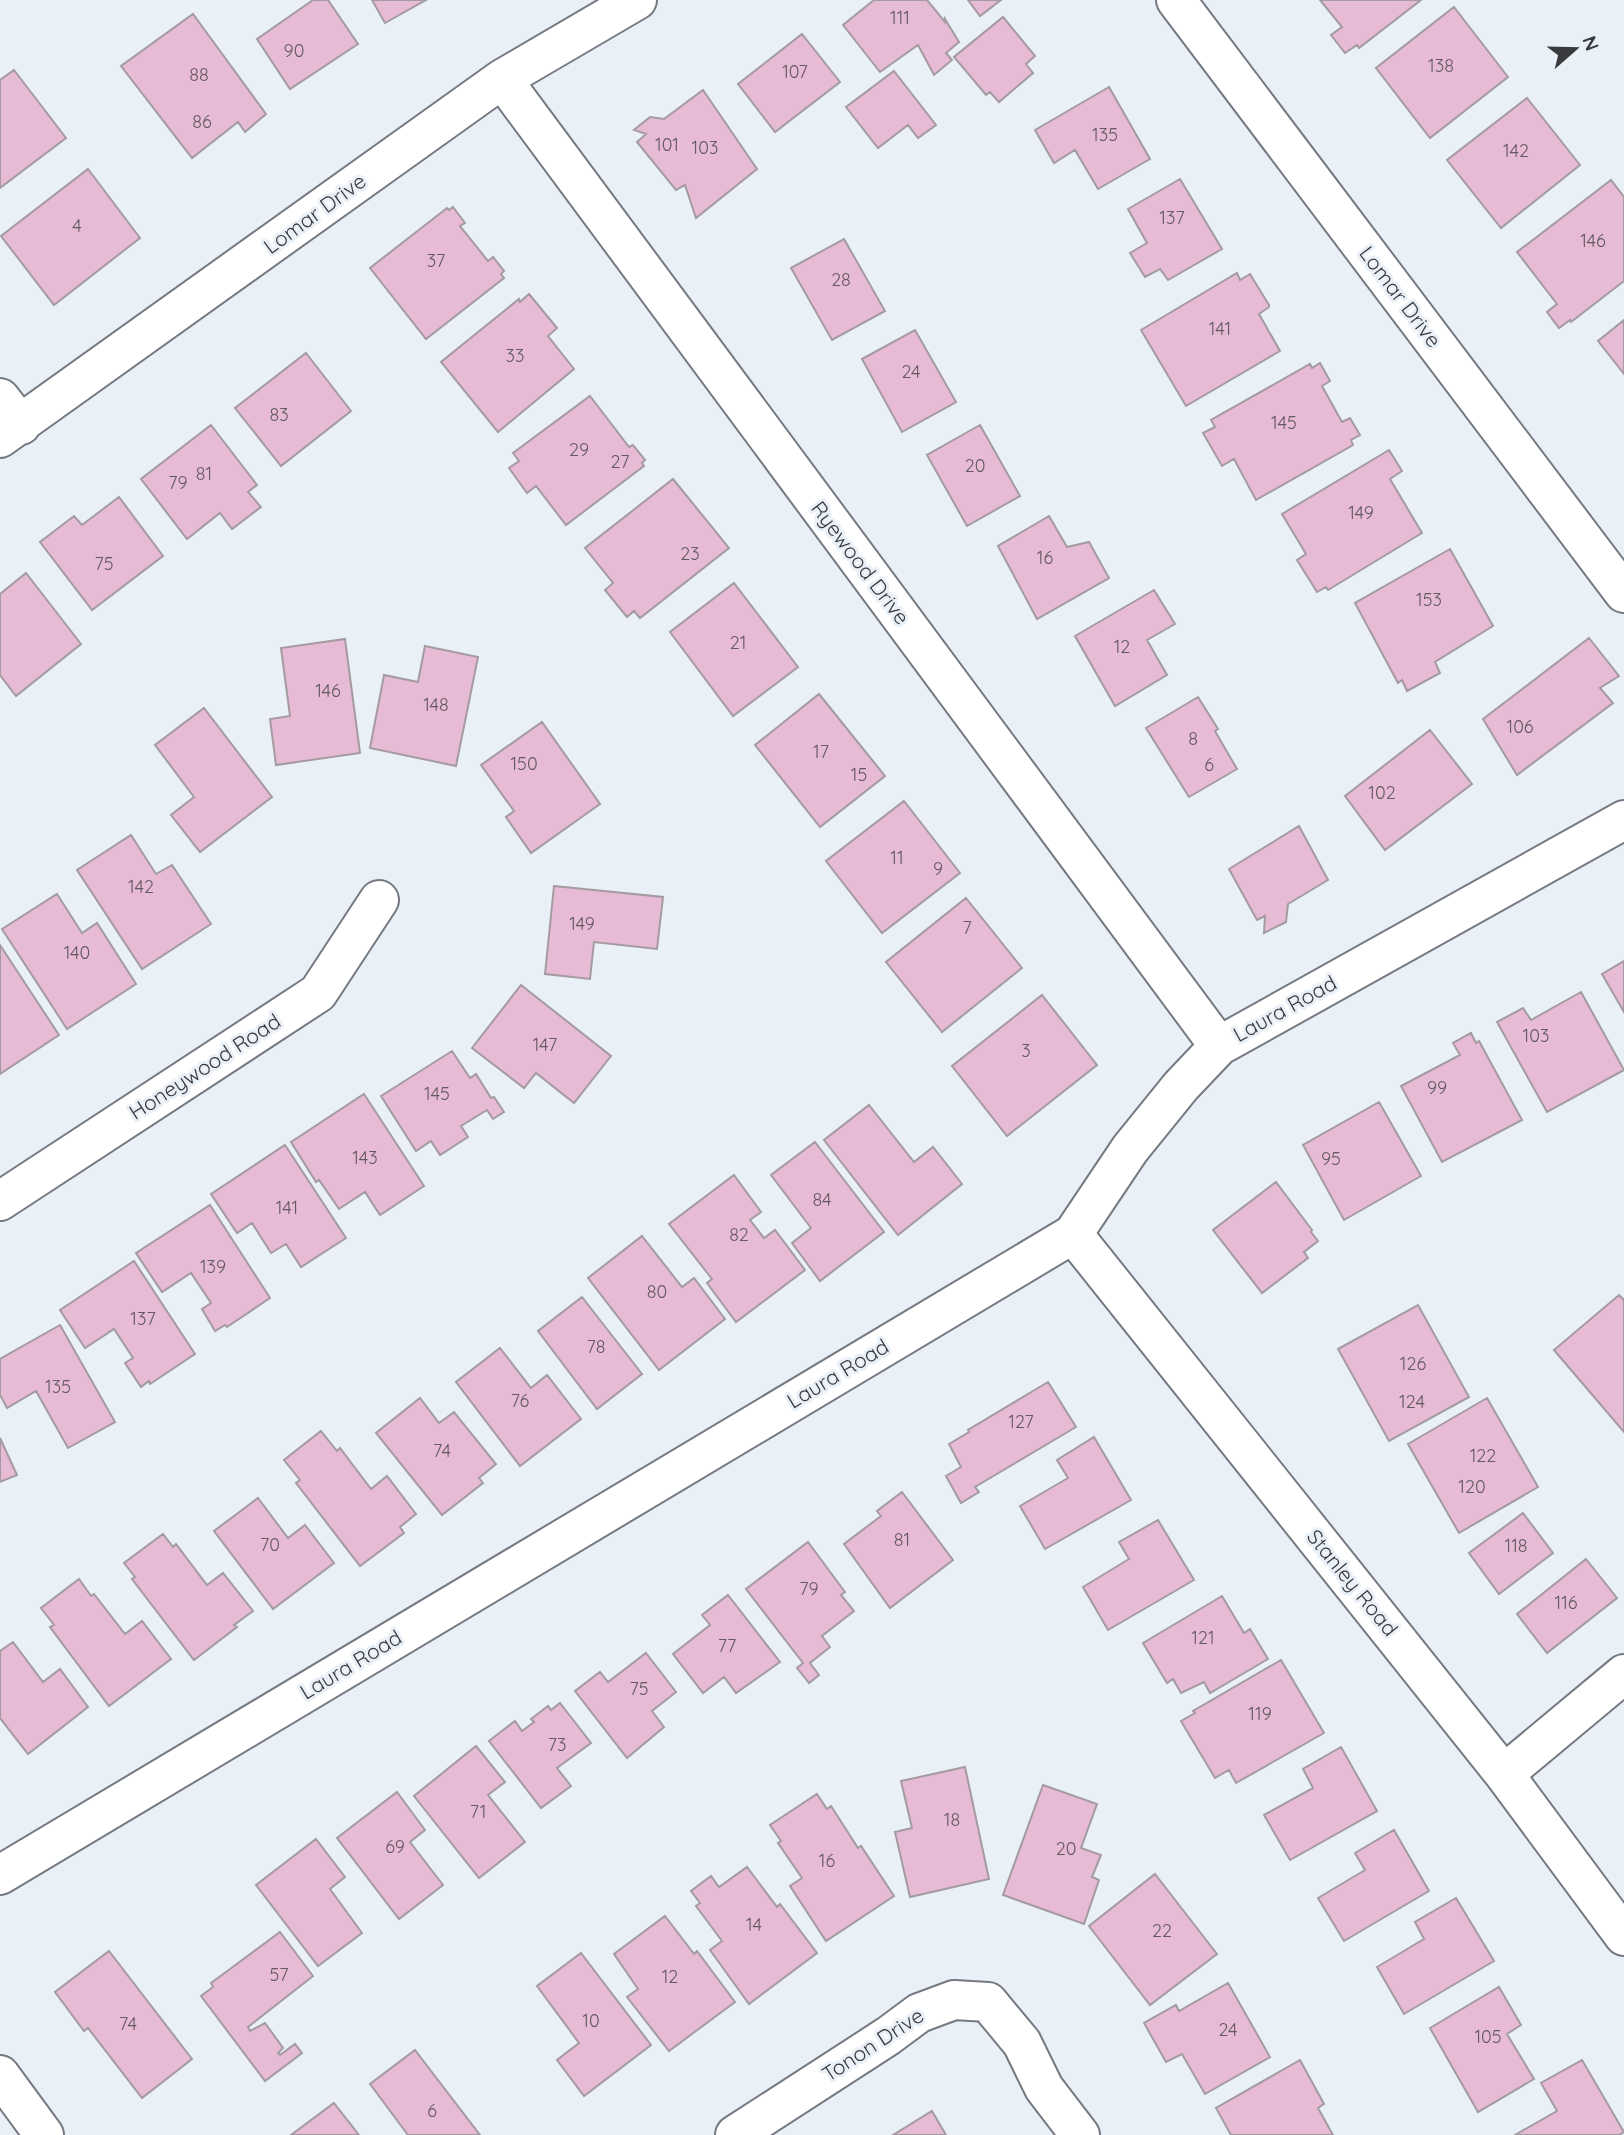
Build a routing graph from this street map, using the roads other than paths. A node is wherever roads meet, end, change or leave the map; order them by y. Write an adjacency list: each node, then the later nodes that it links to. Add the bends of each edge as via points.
1 (637, 0): 3 (street, Lomar Drive)
2 (1176, 0): 5 (street, Lomar Drive)
3 (502, 79): 4 (street, Lomar Drive); 8 (street, Ryewood Drive)
4 (7, 420)
5 (1624, 593)
6 (1624, 820): 8 (street, Laura Road)
7 (379, 900): 9 (street, Honeywood Road, via 318,993)
8 (1219, 1046): 10 (street, Laura Road, via 1130,1149)
9 (0, 1201)
10 (1073, 1234): 12 (street, Stanley Road); 13 (street, Laura Road)
11 (1624, 1674): 12 (street)
12 (1504, 1774): 14 (street, Stanley Road)
13 (0, 1875)
14 (1624, 1936)
15 (0, 2075): 16 (street)
16 (44, 2135)
17 (735, 2135): 18 (street, Tonon Drive, via 919,2012 954,2000 988,2002 1022,2043 1044,2088)
18 (1080, 2135)

